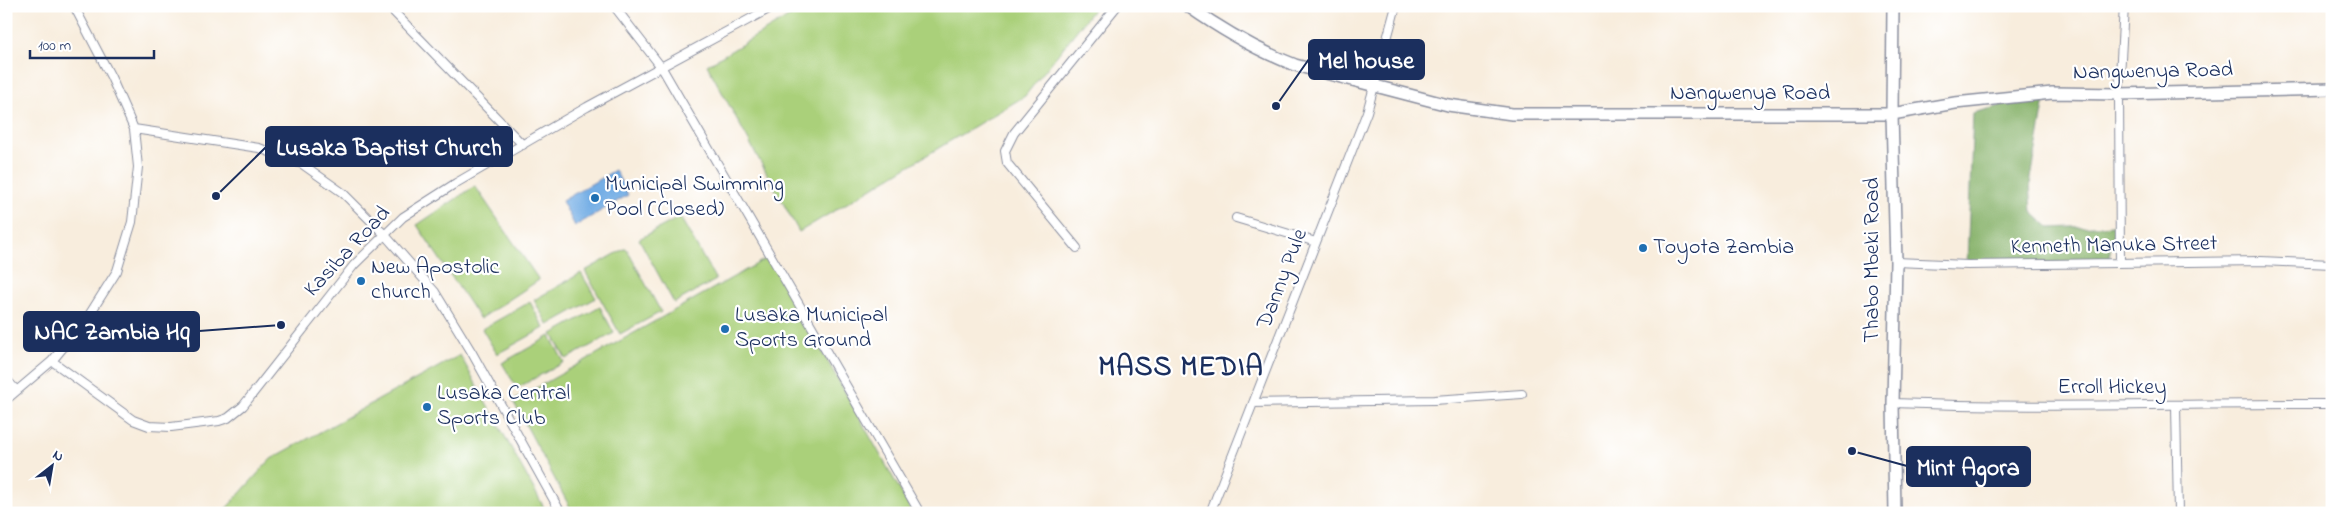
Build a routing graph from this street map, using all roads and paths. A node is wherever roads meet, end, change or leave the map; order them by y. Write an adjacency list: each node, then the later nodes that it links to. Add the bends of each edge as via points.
1 (74, 6): 15 (street)
2 (388, 6): 16 (street)
3 (614, 6): 10 (street)
4 (774, 6): 10 (street, Kasiba Road)
5 (1117, 6): 20 (street, via 1014,133 1005,151 1008,163)
6 (1188, 6): 11 (main road, Nangwenya Road, via 1233,37 1271,56)
7 (1396, 6): 11 (street, Danny Pule)
8 (1892, 6): 14 (main road, Thabo Mbeki Road)
9 (2124, 6): 13 (street)
10 (662, 68): 16 (street, Kasiba Road); 34 (street)
11 (1375, 86): 14 (main road, Nangwenya Road, via 1448,105 1512,114); 19 (street, Danny Pule)
12 (2332, 89): 13 (main road, Nangwenya Road)
13 (2119, 94): 14 (main road, Nangwenya Road, via 2018,95); 22 (street)
14 (1892, 114): 21 (main road, Thabo Mbeki Road)
15 (134, 129): 18 (street, via 259,148 302,164 343,193); 24 (street, via 138,167 133,213 117,270 86,320)
16 (522, 146): 18 (street, Kasiba Road, via 429,199)
17 (1236, 218): 19 (street)
18 (384, 234): 24 (street, Kasiba Road, via 354,265 243,406 228,418 201,424 150,426 133,420); 33 (street, via 435,292)
19 (1316, 242): 29 (street, Danny Pule)
20 (1077, 248)
21 (1896, 262): 22 (street, Kenneth Manuka Street, via 1968,265); 30 (main road, Thabo Mbeki Road)
22 (2120, 263): 23 (street, Kenneth Manuka Street, via 2261,261)
23 (2332, 264)
24 (52, 361): 26 (street)
25 (6, 379): 26 (street)
26 (16, 390): 28 (street)
27 (1522, 394): 29 (street, via 1434,400)
28 (6, 400)
29 (1253, 403): 35 (street, Danny Pule)
30 (1893, 403): 32 (street, Erroll Hickey); 36 (main road, Thabo Mbeki Road)
31 (2332, 404): 32 (street, Erroll Hickey)
32 (2176, 406): 37 (street)
33 (561, 513)
34 (920, 513)
35 (1210, 513)
36 (1895, 513)
37 (2178, 513)

